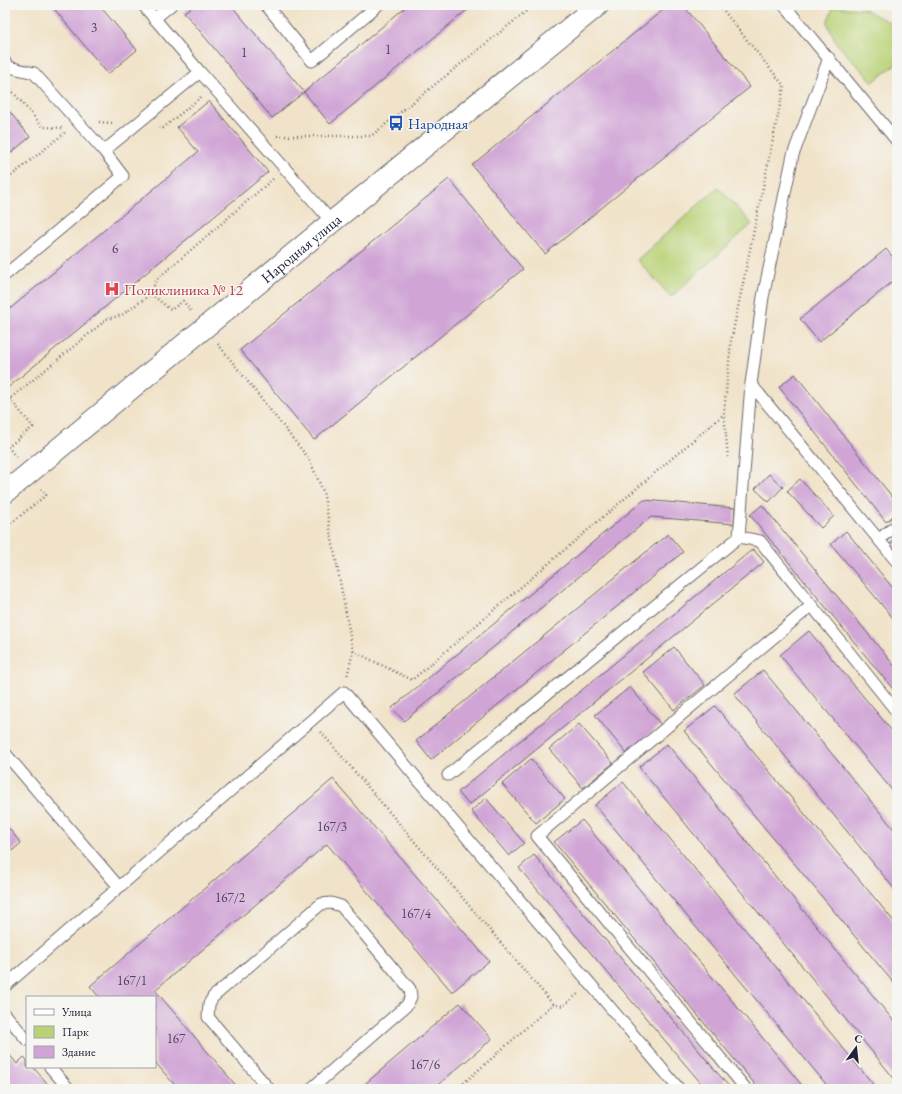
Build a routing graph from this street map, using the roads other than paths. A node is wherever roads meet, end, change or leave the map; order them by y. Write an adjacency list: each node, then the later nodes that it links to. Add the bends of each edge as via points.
1 (143, 5): 7 (lane)
2 (171, 5): 7 (lane)
3 (266, 5): 4 (lane, via 312,61)
4 (378, 5)
5 (598, 5): 13 (street, Народная улица)
6 (784, 5): 8 (lane)
7 (154, 19): 10 (lane)
8 (829, 58): 11 (lane); 15 (lane, via 793,154 763,297)
9 (5, 62): 12 (lane, via 10,67 34,73)
10 (200, 72): 12 (lane); 13 (lane)
11 (897, 141)
12 (104, 151): 14 (lane, via 123,176)
13 (332, 222): 16 (street, Народная улица, via 205,328)
14 (5, 275)
15 (751, 384): 18 (lane); 19 (lane)
16 (8, 485)
17 (897, 525): 19 (lane)
18 (739, 537): 21 (lane, via 760,541); 24 (lane)
19 (879, 540): 20 (lane)
20 (897, 562)
21 (812, 606): 22 (lane); 34 (lane, via 537,836)
22 (897, 712)
23 (5, 753): 25 (lane)
24 (448, 774)
25 (119, 887): 26 (lane); 33 (lane, via 344,692)
26 (5, 986)
27 (5, 1014): 28 (lane)
28 (26, 1039)
29 (51, 1068): 30 (lane)
30 (69, 1089)
31 (270, 1089): 32 (lane, via 208,1017 209,1004 213,997 321,904 331,903 341,906 410,989 410,997 407,1005)
32 (311, 1089)
33 (679, 1089)
34 (746, 1089)

